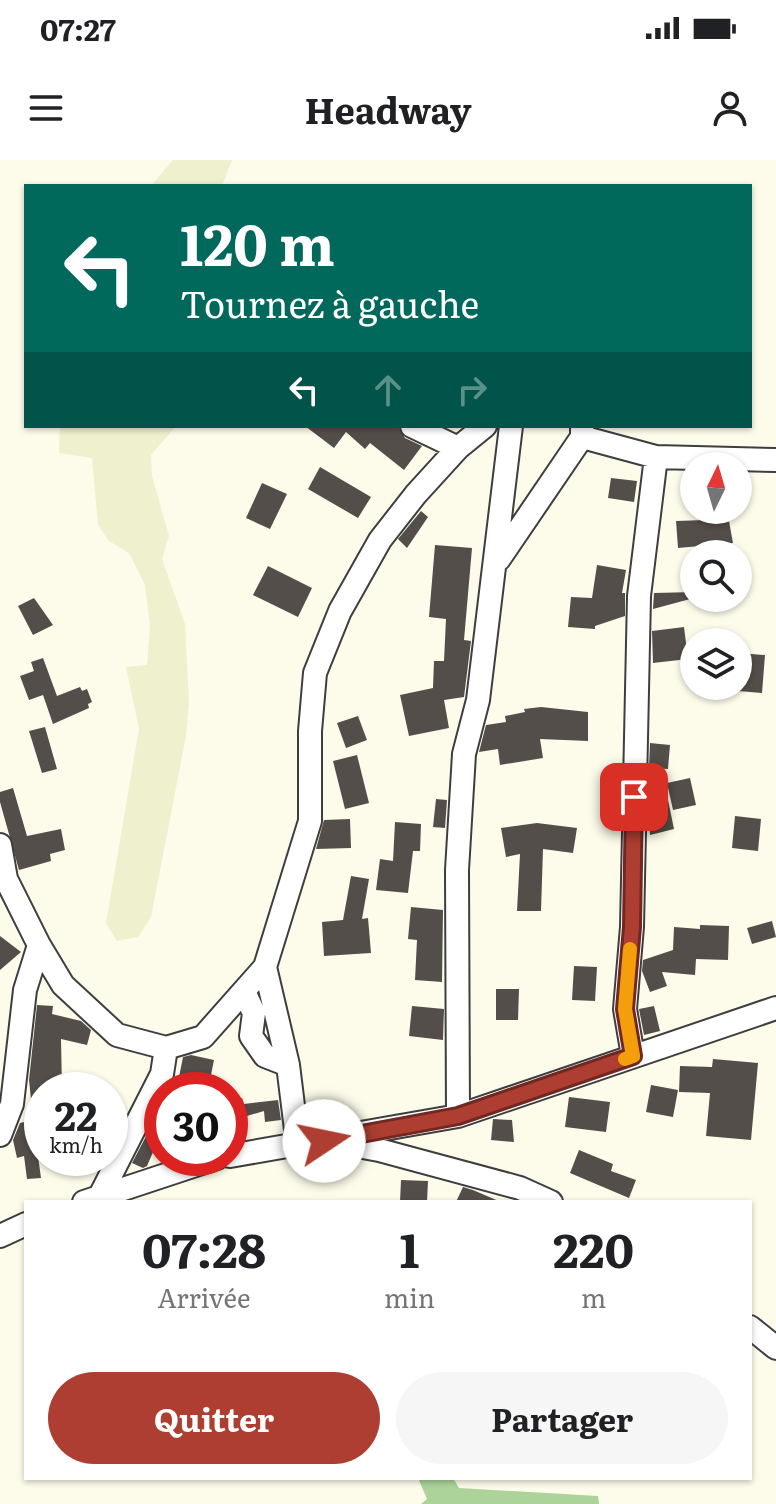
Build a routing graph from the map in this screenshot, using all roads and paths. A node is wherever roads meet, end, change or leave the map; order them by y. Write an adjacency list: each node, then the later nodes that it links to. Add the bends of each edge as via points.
1 (416, 428): 5 (street)
2 (483, 428): 5 (street)
3 (511, 428): 8 (street)
4 (582, 432): 6 (street); 8 (street)
5 (458, 448): 11 (street, via 380,540 340,611 315,673 310,821)
6 (656, 457): 7 (street); 15 (street, via 639,596 632,927 625,1009)
7 (776, 460)
8 (495, 565): 17 (street, via 478,700 464,754 457,870)
9 (0, 845): 10 (street, via 6,879)
10 (39, 945): 14 (street, via 63,985 117,1035); 18 (street, via 25,990 12,1104)
11 (265, 967): 12 (street); 16 (street)
12 (236, 1001): 14 (street, via 203,1037); 16 (street, via 247,998 254,1013 251,1036 265,1056)
13 (776, 1008): 15 (street)
14 (166, 1048): 22 (street, via 162,1074)
15 (633, 1056): 17 (street)
16 (288, 1065): 19 (street)
17 (458, 1116): 19 (street)
18 (0, 1135)
19 (298, 1146): 20 (street); 23 (street, via 341,1143 379,1150)
20 (248, 1153)
21 (162, 1176): 22 (street)
22 (92, 1199)
23 (547, 1200)
24 (24, 1225): 25 (street)
25 (0, 1236)
26 (752, 1329): 27 (street)
27 (776, 1348)

